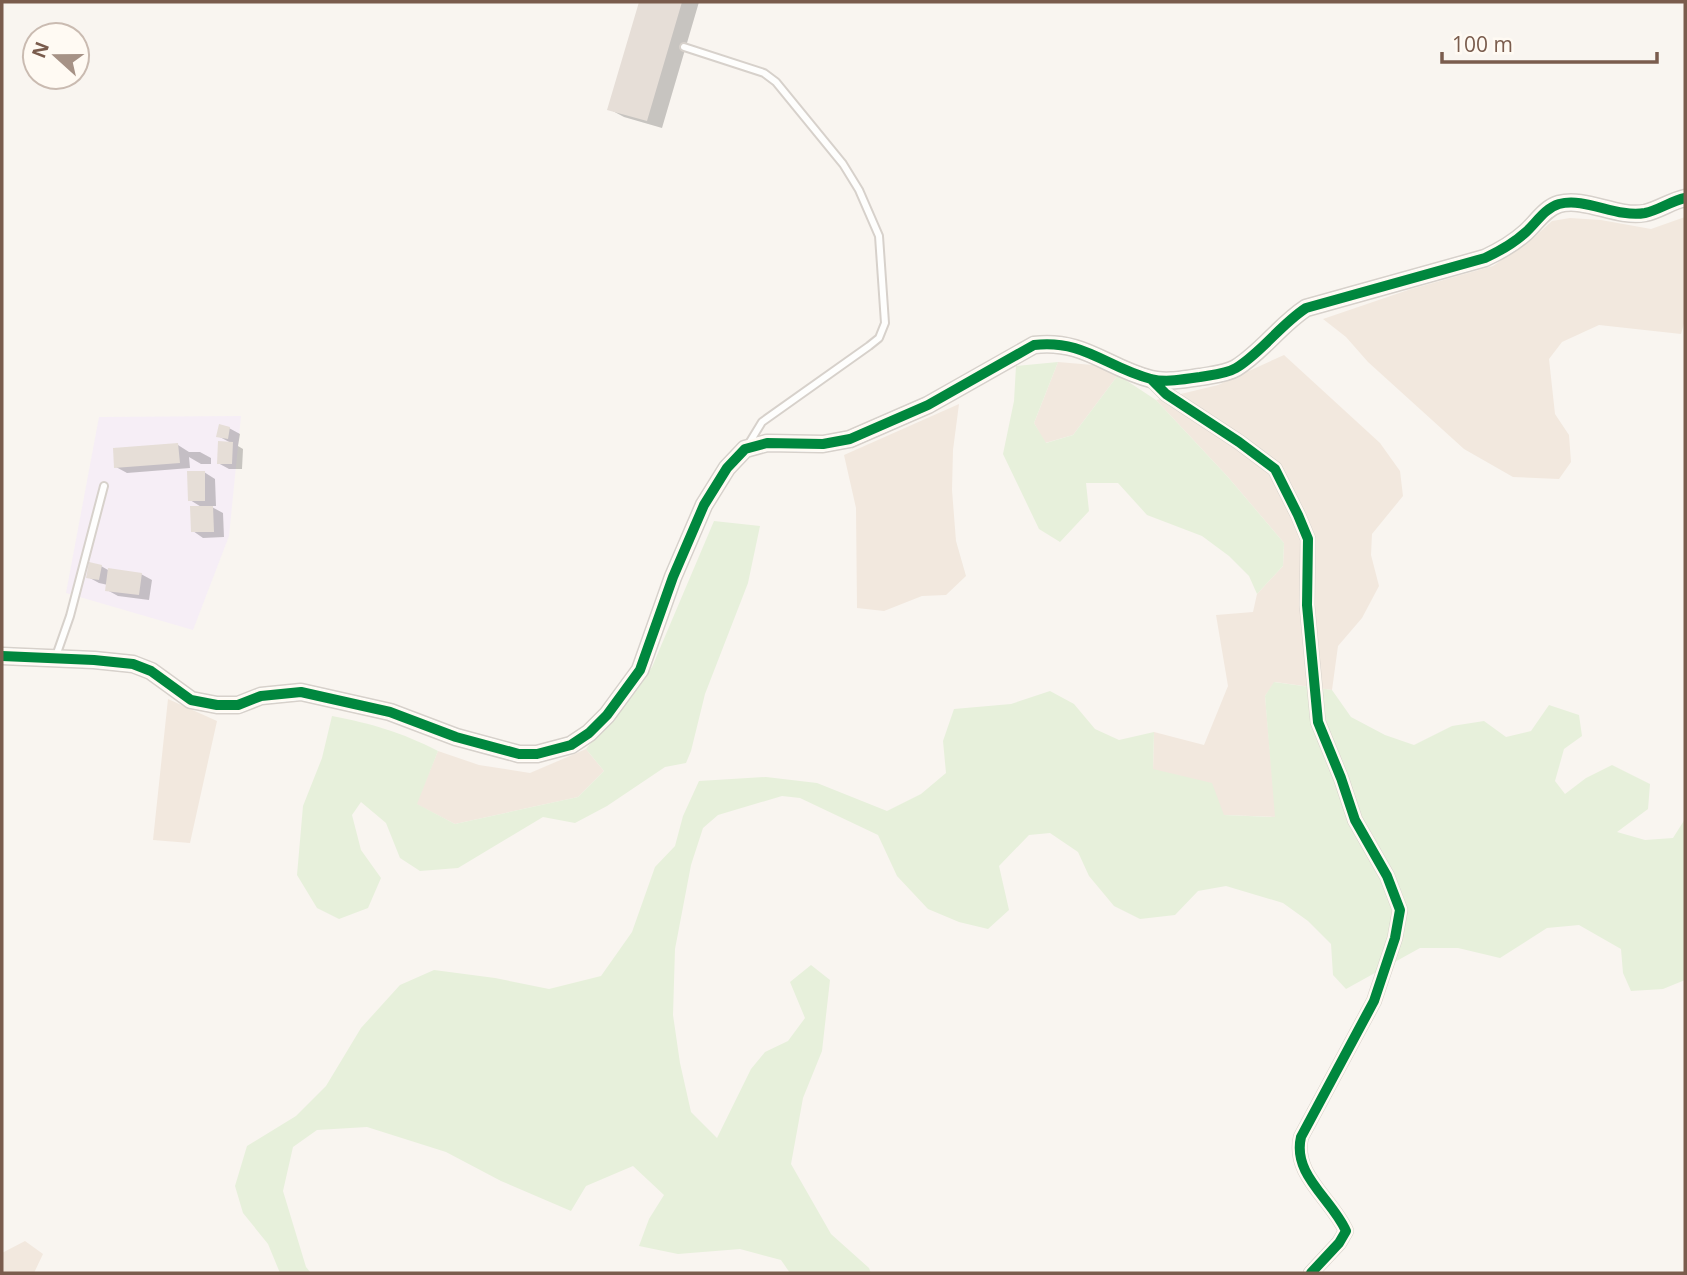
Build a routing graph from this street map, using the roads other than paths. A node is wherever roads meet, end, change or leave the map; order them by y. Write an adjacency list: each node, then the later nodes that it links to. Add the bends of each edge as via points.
1 (684, 47): 4 (lane, via 764,73 776,82 843,164 879,236 883,331 869,346 762,422)
2 (1685, 198): 3 (street, via 1644,213 1560,204 1501,251 1485,258 1306,308 1235,370 1170,381)
3 (1152, 379): 4 (street, via 1071,345 1034,345 928,405 850,439 823,444 767,443); 8 (street, via 1166,394 1275,469 1298,515 1308,539 1307,605 1318,722 1355,820 1387,876 1399,910 1395,938 1374,1001 1298,1149 1306,1173 1346,1231)
4 (745, 449): 7 (street, via 704,505 640,670 607,715 571,745 519,754 390,712 300,692 261,696 238,705 191,701 151,671 133,664)
5 (104, 486): 7 (lane)
6 (2, 656): 7 (street)
7 (55, 658)
8 (1311, 1273)

